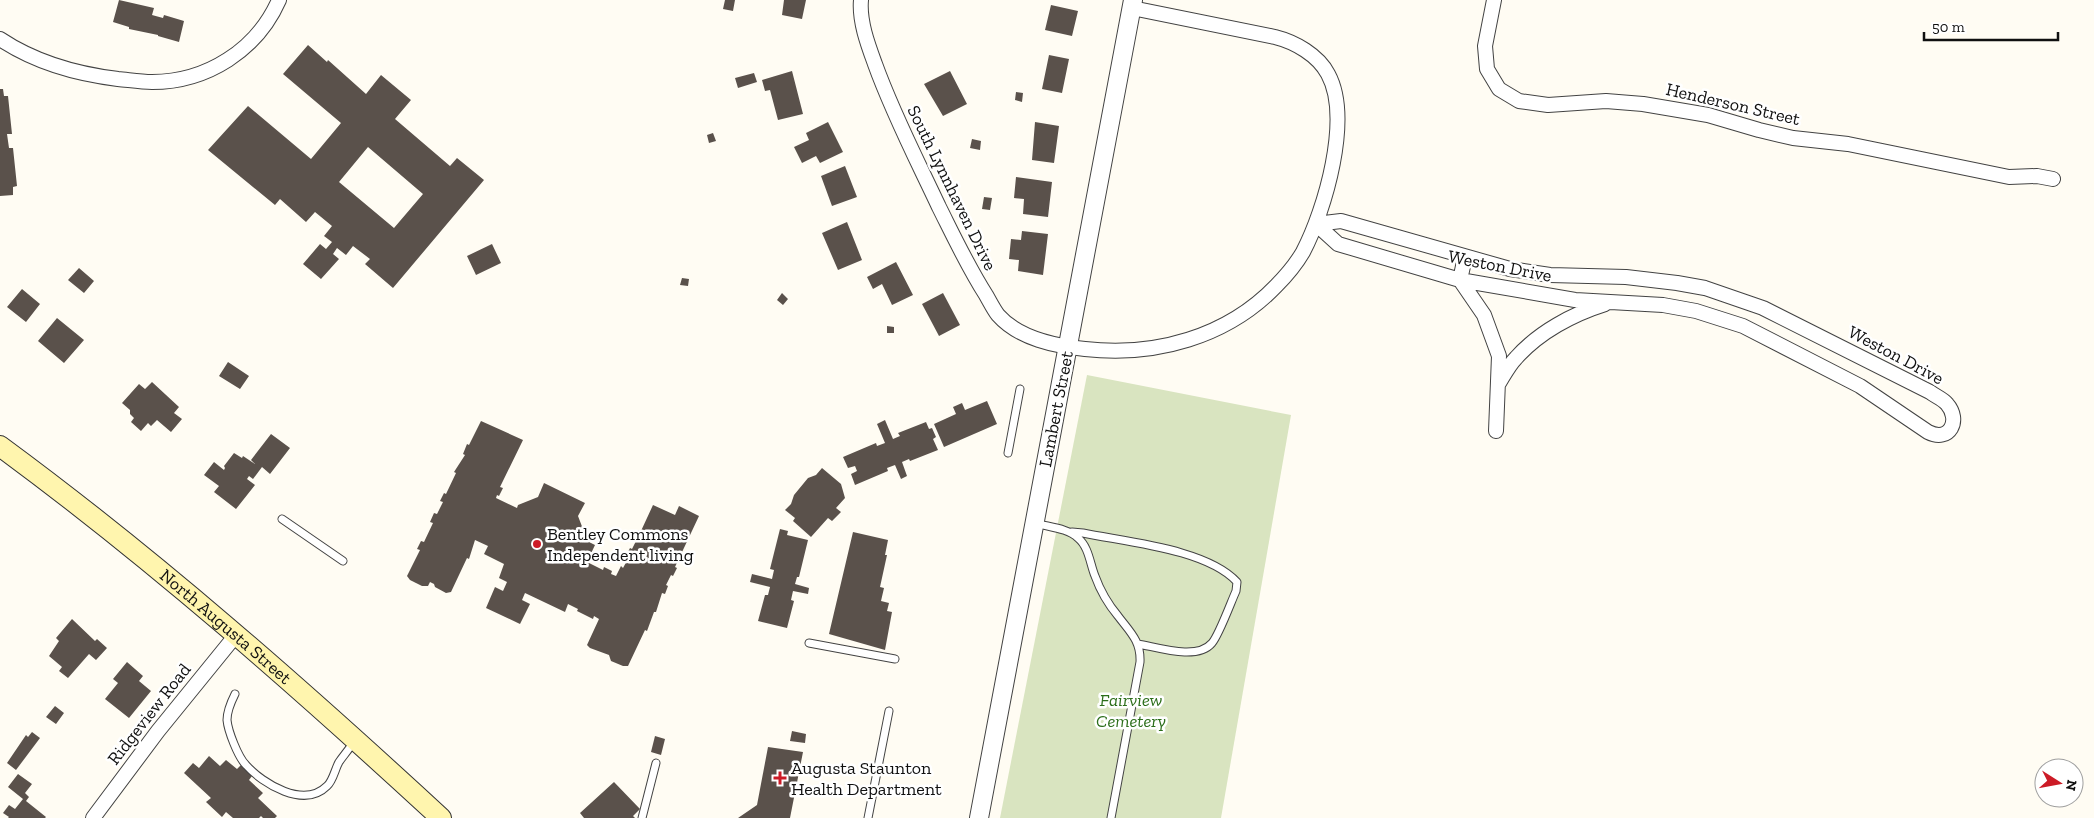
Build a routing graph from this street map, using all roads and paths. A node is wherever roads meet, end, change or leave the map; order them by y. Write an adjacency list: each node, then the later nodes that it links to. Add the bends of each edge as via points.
1 (280, 0): 5 (street, via 255,39 236,56 214,69 177,80 152,82 92,76 44,63)
2 (861, 0): 11 (street, South Lynnhaven Drive, via 866,40 890,106 976,279 1006,322 1035,339)
3 (1494, 0): 6 (street, Henderson Street, via 1485,52 1487,69 1499,89 1519,101 1548,105 1606,101 1643,104 1708,115 1792,138 1848,144 2009,176)
4 (1132, 4): 7 (street, South Lynnhaven Drive, via 1286,40 1320,63 1328,73 1336,98 1338,127); 11 (street, Lambert Street)
5 (0, 40)
6 (2053, 179)
7 (1316, 224): 8 (street, Weston Drive, via 1341,220); 9 (street, Weston Drive, via 1338,244); 11 (street, South Lynnhaven Drive, via 1302,254 1276,286 1261,300 1216,329 1166,347 1140,351 1111,352)
8 (1465, 256): 9 (street); 10 (street, Weston Drive, via 1510,269 1550,275 1626,277 1677,283 1735,298 1792,321 1930,392 1947,404 1952,426 1944,435 1935,436 1860,386 1742,326 1663,305)
9 (1460, 280): 10 (street, Weston Drive, via 1575,300); 12 (street, via 1476,301 1493,336 1499,356)
10 (1613, 302): 12 (street, via 1585,310 1541,336 1514,360)
11 (1068, 347): 18 (street, Lambert Street)
12 (1498, 384): 14 (street)
13 (1020, 389): 16 (lane)
14 (1496, 431)
15 (0, 446): 21 (main road, North Augusta Street, via 46,479)
16 (1008, 453)
17 (282, 519): 20 (lane)
18 (1035, 523): 19 (lane); 33 (street, Lambert Street)
19 (1069, 532): 23 (lane, via 1084,544 1106,598); 23 (lane, via 1193,555 1237,582 1212,644 1188,653)
20 (343, 561)
21 (236, 635): 27 (main road, North Augusta Street); 29 (street, Ridgeview Road)
22 (809, 643): 24 (lane)
23 (1138, 644): 34 (lane, via 1140,662)
24 (895, 659)
25 (235, 694): 27 (lane, via 227,719 245,765 268,784 292,795 309,796 327,786)
26 (889, 711): 32 (lane)
27 (355, 740): 30 (main road, North Augusta Street)
28 (656, 763): 31 (lane)
29 (93, 818)
30 (441, 818)
31 (642, 818)
32 (868, 818)
33 (979, 818)
34 (1111, 818)

